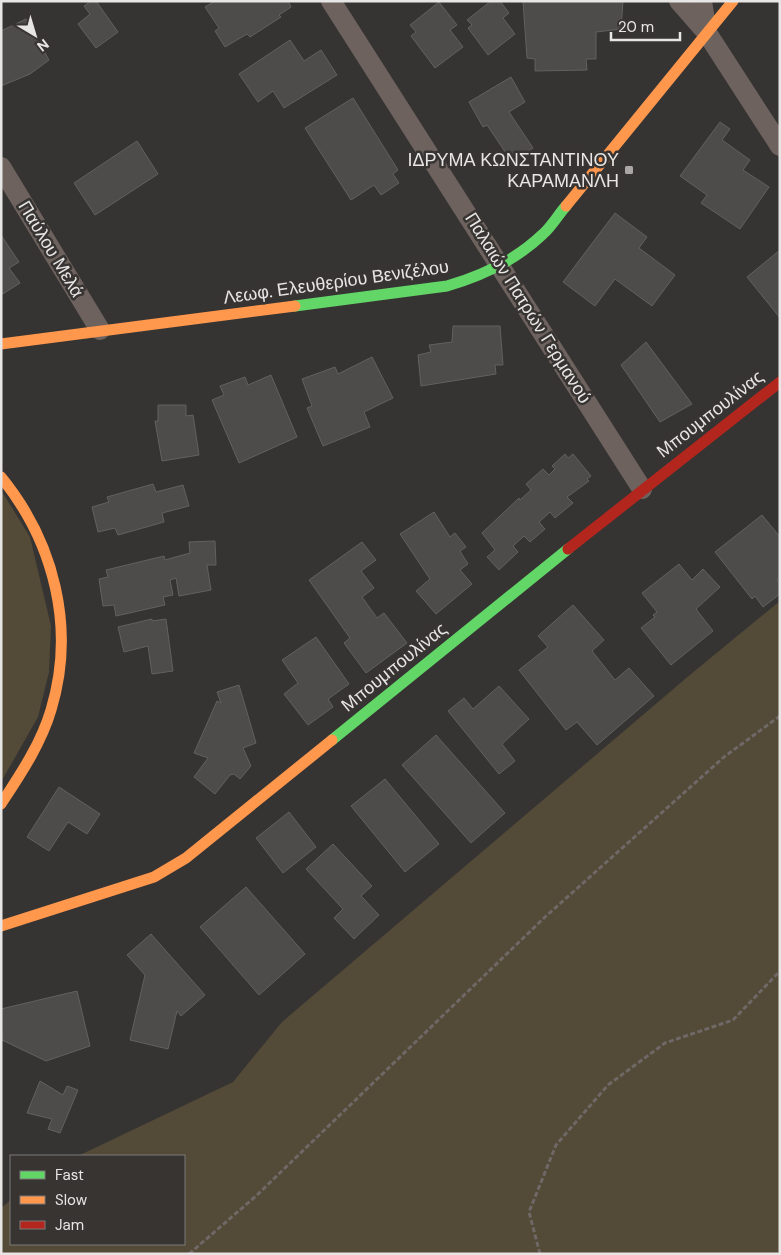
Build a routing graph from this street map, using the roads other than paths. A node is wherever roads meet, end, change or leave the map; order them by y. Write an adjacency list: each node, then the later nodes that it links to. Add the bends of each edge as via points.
1 (331, 1): 8 (street, Παλαιών Πατρών Γερμανού)
2 (679, 1): 5 (street)
3 (702, 1): 5 (street)
4 (733, 1): 5 (street, Λεωφ. Ελευθερίου Βενιζέλου)
5 (706, 32): 6 (street); 8 (street, Λεωφ. Ελευθερίου Βενιζέλου, via 543,234)
6 (780, 146)
7 (1, 167): 9 (street, Παύλου Μελά)
8 (501, 265): 9 (street, Λεωφ. Ελευθερίου Βενιζέλου, via 447,286); 13 (street, Παλαιών Πατρών Γερμανού)
9 (100, 330): 10 (street, Λεωφ. Ελευθερίου Βενιζέλου)
10 (1, 344)
11 (780, 382): 13 (street, Μπουμπουλίνας)
12 (1, 477): 14 (street, via 29,515 45,548 54,578 61,623 60,666 52,708 32,757)
13 (642, 489): 15 (street, Μπουμπουλίνας, via 186,858 154,877)
14 (1, 804)
15 (1, 926)

